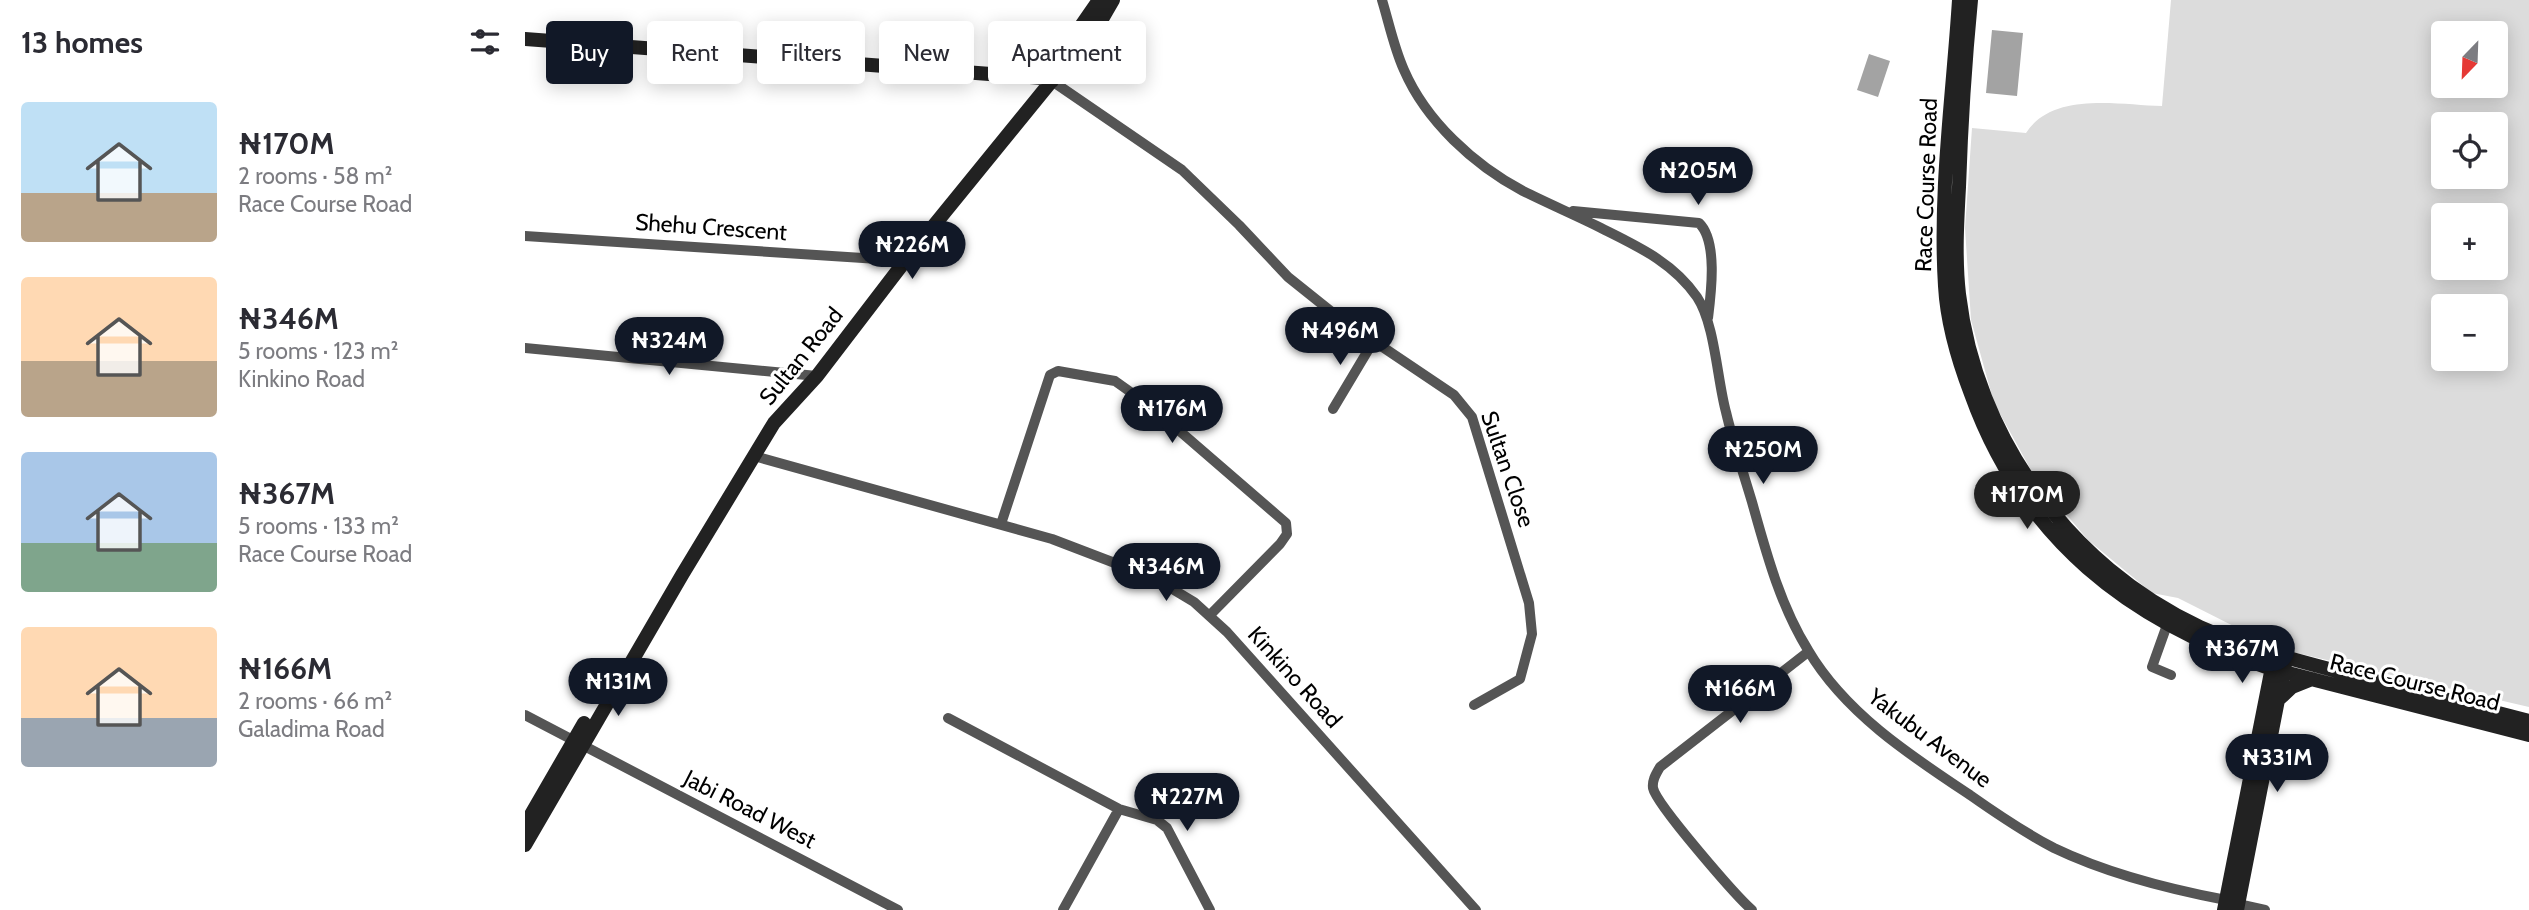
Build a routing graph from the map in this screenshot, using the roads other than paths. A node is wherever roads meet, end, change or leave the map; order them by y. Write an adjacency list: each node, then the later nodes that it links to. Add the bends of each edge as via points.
1 (1099, 0): 6 (main road, Sultan Road)
2 (1113, 0): 7 (main road, Sultan Road)
3 (1382, 0): 13 (street, Yakubu Avenue, via 1403,68 1439,123 1495,172)
4 (1959, 0): 25 (main road, Race Course Road, via 1943,244 1945,289 1963,374 1997,456 2044,524 2096,575)
5 (1971, 0): 28 (main road, Race Course Road, via 1958,269 1964,329 1988,406 2030,484 2104,565 2174,614)
6 (1085, 21)
7 (1100, 21)
8 (525, 39): 9 (main road)
9 (988, 74)
10 (1044, 84): 15 (main road, Sultan Road)
11 (1044, 84): 19 (main road, Sultan Road)
12 (1055, 84): 17 (street, Sultan Close, via 1182,170 1288,277)
13 (1567, 211): 16 (street, Yakubu Avenue, via 1650,252 1678,274 1698,299); 16 (street, via 1699,223 1706,229 1710,245)
14 (525, 236): 15 (street, Shehu Crescent)
15 (894, 260): 19 (main road, Sultan Road)
16 (1707, 321): 26 (street, Yakubu Avenue, via 1725,411 1767,554)
17 (1373, 342): 20 (street); 32 (street, Sultan Close, via 1454,395 1472,417 1529,603 1532,634 1522,676)
18 (525, 348): 19 (street)
19 (812, 375): 21 (main road, Sultan Road); 23 (main road, Sultan Road, via 767,418)
20 (1333, 409)
21 (754, 456): 22 (street, Kinkino Road); 23 (main road, Sultan Road)
22 (1001, 524): 24 (street, Kinkino Road, via 1154,578); 24 (street, via 1050,375 1058,370 1115,381 1153,408 1286,523 1287,534 1280,544)
23 (691, 551): 37 (main road)
24 (1210, 615): 45 (street, Kinkino Road)
25 (2167, 625): 27 (main road, Race Course Road); 29 (street, via 2153,667)
26 (1808, 652): 41 (street, Yakubu Avenue, via 1849,703 1889,739 2012,823 2055,848 2106,869); 46 (street, via 1654,776 1658,800)
27 (2242, 659): 28 (main road, Race Course Road); 31 (main road)
28 (2279, 663): 30 (main road, Race Course Road); 31 (main road); 35 (main road, Race Course Road)
29 (2171, 675)
30 (2312, 679): 31 (main road); 36 (main road, Race Course Road)
31 (2272, 698): 41 (main road)
32 (1473, 705)
33 (525, 715): 37 (street, Jabi Road West)
34 (948, 718): 38 (street)
35 (2529, 722)
36 (2529, 735)
37 (579, 742): 39 (main road); 40 (main road); 42 (street, Jabi Road West)
38 (1119, 809): 43 (street); 44 (street, via 1157,820 1167,828)
39 (525, 825)
40 (525, 845)
41 (2231, 906): 47 (street, Yakubu Avenue)
42 (898, 910)
43 (1063, 910)
44 (1210, 910)
45 (1476, 910)
46 (1752, 910)
47 (2265, 910)

